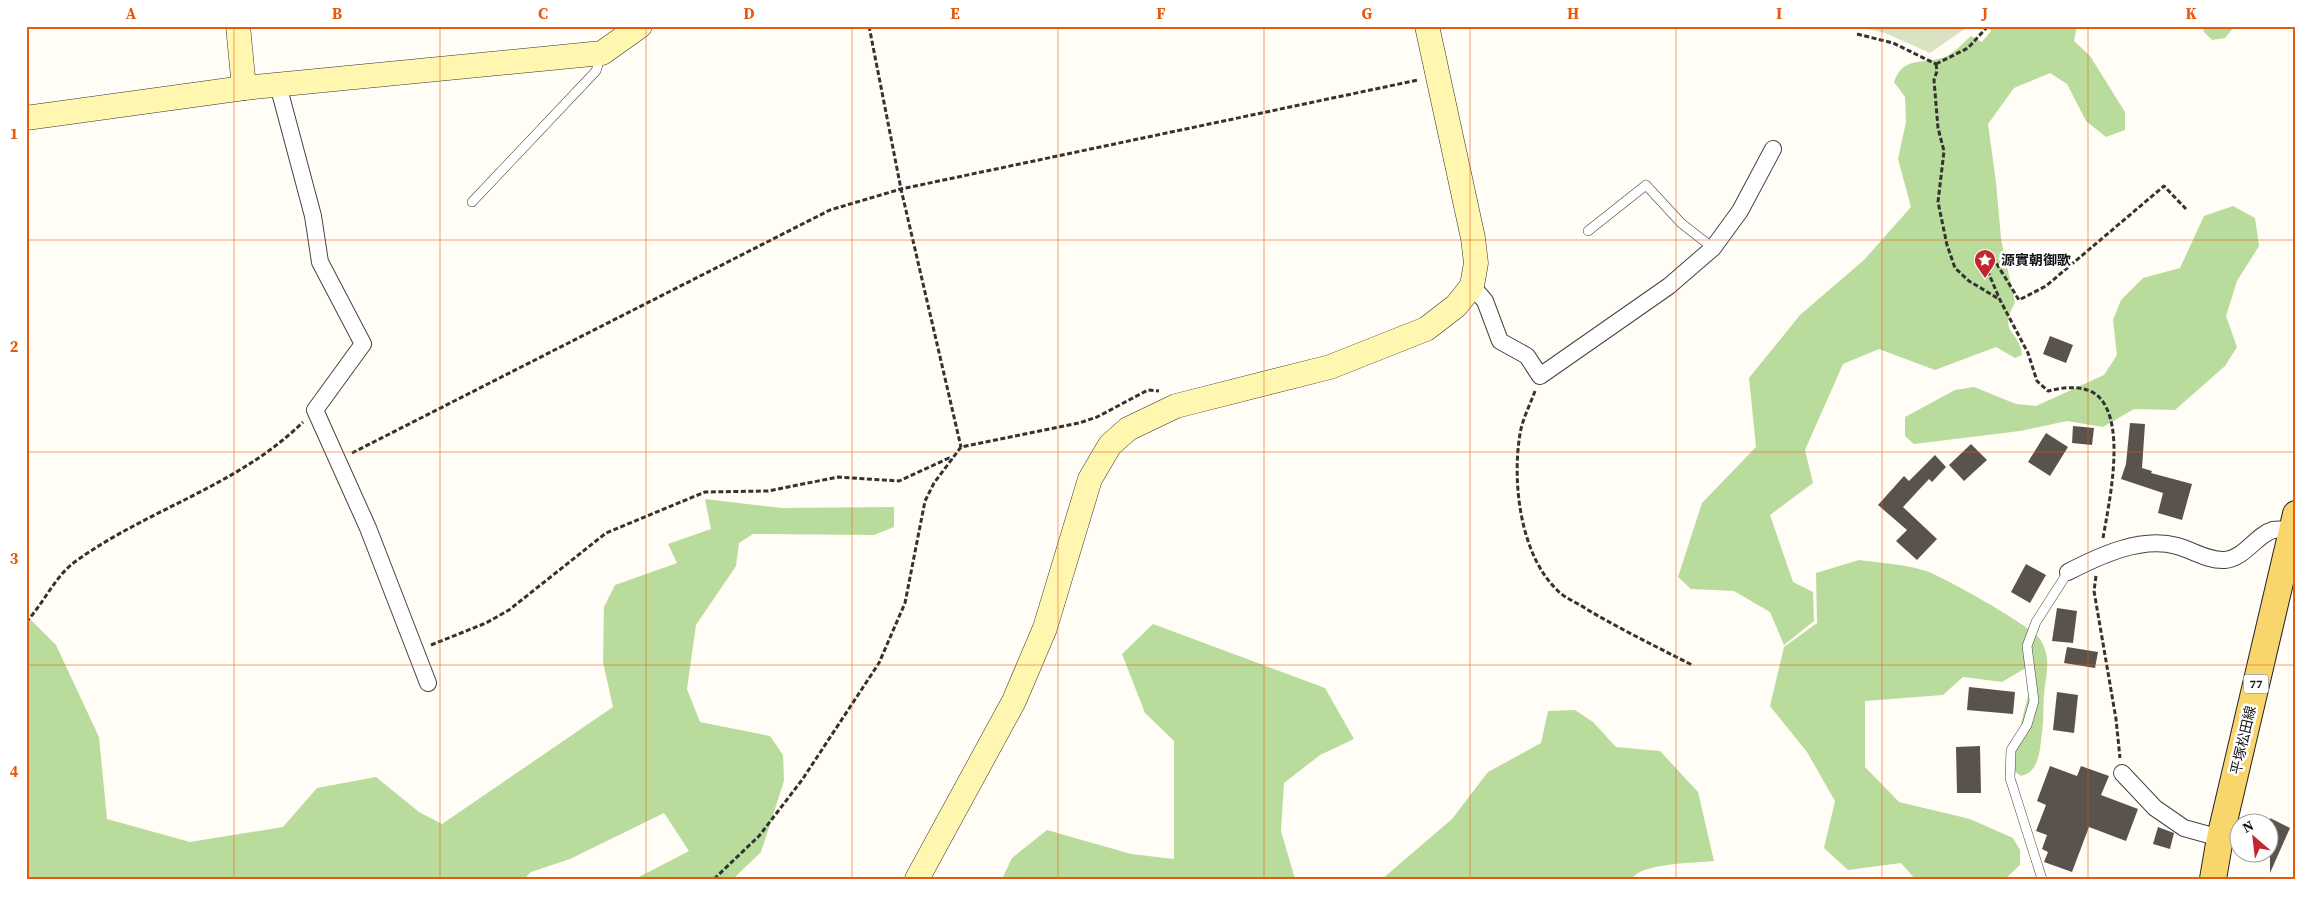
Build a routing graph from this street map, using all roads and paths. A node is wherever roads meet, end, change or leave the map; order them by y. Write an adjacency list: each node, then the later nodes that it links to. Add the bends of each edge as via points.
1 (238, 26): 11 (street)
2 (640, 26): 7 (street)
3 (869, 26): 14 (path)
4 (1428, 26): 9 (street)
5 (1988, 26): 8 (path, via 1968,48)
6 (1857, 34): 8 (path, via 1893,43)
7 (602, 53): 10 (street); 15 (lane, via 596,70)
8 (1936, 64): 20 (path, via 1938,128 1944,150 1938,202 1948,245 1955,268 1968,281)
9 (1439, 76): 14 (path); 19 (street, via 1474,247 1476,264)
10 (278, 85): 11 (street); 23 (street, via 313,216 320,262 362,344)
11 (244, 88): 12 (street)
12 (26, 118)
13 (1773, 149): 18 (street, via 1740,211)
14 (901, 190): 24 (path); 25 (path, via 830,210)
15 (472, 202)
16 (2186, 209): 20 (path, via 2164,186 2046,286 2019,300 1995,261 1986,267)
17 (1588, 231): 18 (lane, via 1646,185 1681,223)
18 (1713, 248): 21 (street, via 1669,286)
19 (1472, 286): 21 (street, via 1485,301 1500,341 1527,356); 22 (street, via 1456,306 1426,329 1369,354 1330,368)
20 (2000, 300): 28 (path, via 2028,352 2037,381 2048,391 2082,388 2099,397 2110,419 2114,457)
21 (1540, 376): 32 (path, via 1520,432 1516,470 1524,522 1534,555 1547,580 1557,591 1623,630)
22 (1170, 409): 24 (path, via 1161,392 1148,390 1079,423); 37 (street, via 1128,428 1110,445 1090,479 1045,628 1014,701)
23 (315, 410): 25 (street); 30 (path, via 284,441 249,467 132,526 76,560 59,575)
24 (961, 447): 26 (path)
25 (338, 460): 31 (street)
26 (952, 460): 31 (path, via 949,458 900,481 838,477 768,491 705,492 606,533 509,610 486,623); 36 (path, via 925,501 905,603 879,663 802,780 759,836)
27 (2294, 522): 28 (street, via 2272,530 2237,556 2224,560 2176,546 2148,543); 35 (main road, 平塚松田線 / 77)
28 (2099, 557): 29 (street); 34 (path, via 2094,591)
29 (2068, 572): 38 (lane, via 2036,622 2027,646 2034,701 2027,725 2011,750 2010,778)
30 (26, 622)
31 (416, 650): 33 (street)
32 (1692, 665)
33 (428, 682)
34 (2122, 773): 35 (street, via 2155,808 2184,828)
35 (2220, 838): 39 (main road, 平塚松田線 / 77)
36 (714, 879)
37 (917, 879)
38 (2042, 879)
39 (2213, 879)

